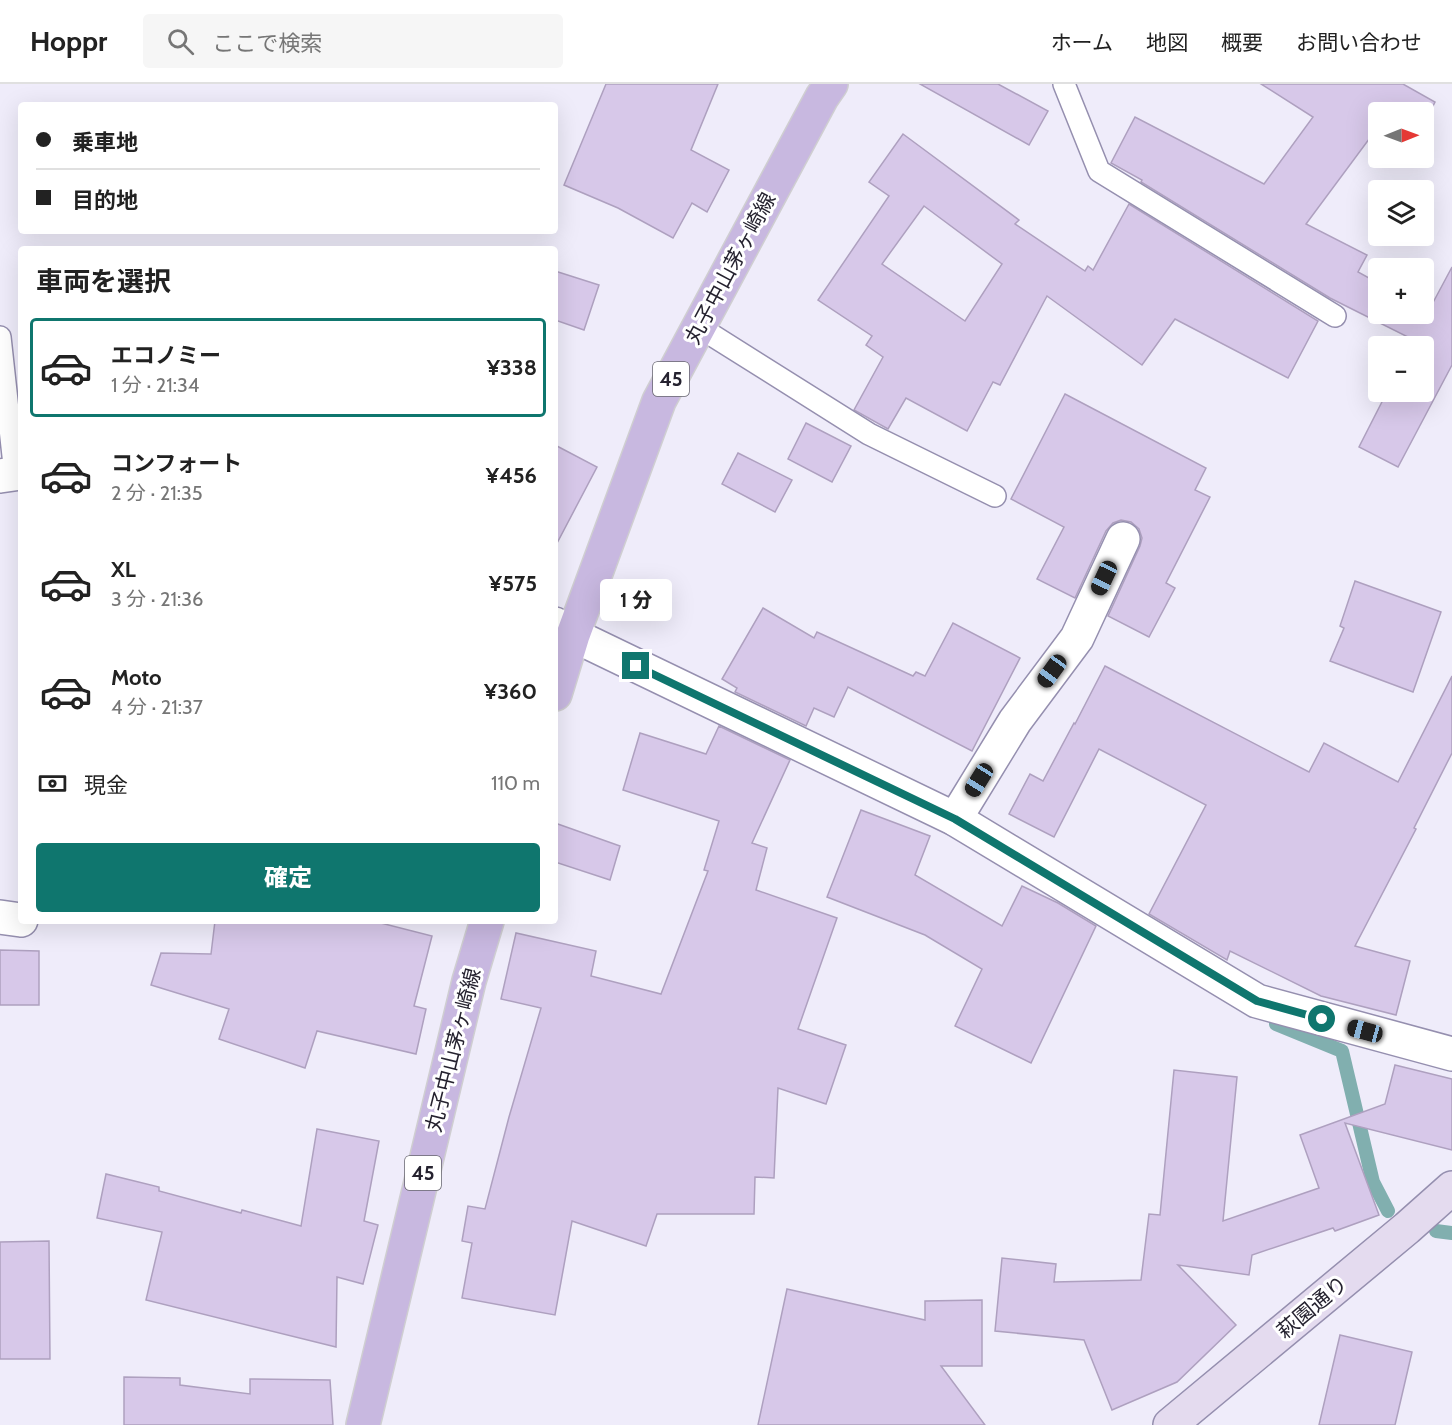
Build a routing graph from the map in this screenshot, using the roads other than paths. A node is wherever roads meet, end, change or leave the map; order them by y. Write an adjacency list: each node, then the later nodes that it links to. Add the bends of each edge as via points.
1 (831, 84): 4 (main road, 丸子中山茅ヶ崎線 / 45)
2 (1064, 84): 3 (lane, via 1099,171)
3 (1335, 316)
4 (699, 327): 7 (lane, via 869,434); 9 (main road, 丸子中山茅ヶ崎線 / 45, via 659,401)
5 (0, 337): 6 (lane)
6 (12, 474)
7 (995, 496)
8 (1123, 539): 11 (street, via 1077,638 1015,721)
9 (564, 629): 10 (main road, 丸子中山茅ヶ崎線 / 45); 11 (street)
10 (558, 672)
11 (955, 819): 15 (street, via 1257,1001)
12 (0, 917): 13 (street)
13 (18, 919)
14 (486, 924): 17 (main road, 丸子中山茅ヶ崎線 / 45, via 469,981)
15 (1452, 1054)
16 (1444, 1202): 18 (street, 萩園通り)
17 (363, 1425)
18 (1170, 1425)

